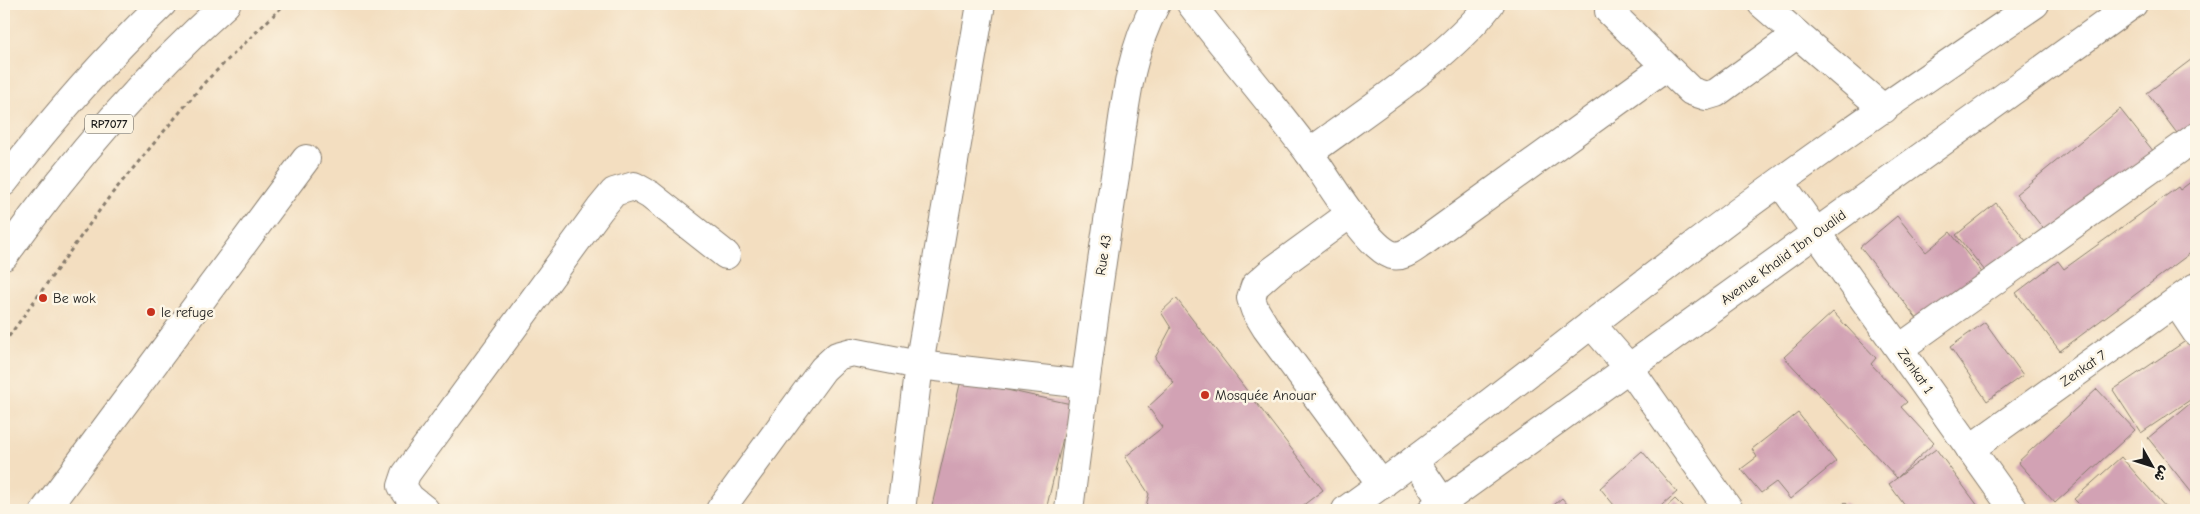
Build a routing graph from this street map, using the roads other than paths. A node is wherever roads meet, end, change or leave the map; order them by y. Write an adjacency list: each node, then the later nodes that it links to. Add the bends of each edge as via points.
1 (162, 4): 17 (street, via 122,42 50,122)
2 (226, 4): 22 (street, RP7077, via 115,117)
3 (981, 4): 27 (street)
4 (1156, 4): 29 (street, Rue 43, via 1135,52)
5 (1191, 4): 15 (street)
6 (1490, 4): 15 (street, via 1430,63)
7 (1762, 4): 11 (street)
8 (2035, 4): 13 (street)
9 (2133, 4): 20 (street, Avenue Khalid Ibn Oualid)
10 (1609, 11): 12 (street)
11 (1796, 35): 12 (street, via 1716,93 1698,94); 13 (street)
12 (1665, 68): 19 (street, via 1403,254 1393,255 1381,249)
13 (1884, 109): 18 (street)
14 (2196, 137): 26 (street)
15 (1309, 153): 19 (street)
16 (306, 158): 34 (street)
17 (4, 182)
18 (1780, 182): 20 (street, Zenkat 1); 24 (street)
19 (1350, 214): 32 (street, via 1272,271 1255,286 1251,298 1266,328)
20 (1816, 233): 26 (street, Zenkat 1); 28 (street, Avenue Khalid Ibn Oualid)
21 (726, 255): 35 (street, via 634,186 614,192 406,474 402,486 410,498)
22 (4, 256)
23 (2186, 295): 25 (street); 30 (street, Zenkat 7)
24 (1591, 324): 28 (street); 31 (street)
25 (2196, 332)
26 (1900, 348): 30 (street, Zenkat 1)
27 (919, 365): 29 (street); 36 (street, via 852,352 837,356 822,369); 37 (street)
28 (1630, 369): 33 (street, Avenue Khalid Ibn Oualid, via 1578,403); 40 (street)
29 (1084, 384): 38 (street, Rue 43)
30 (1970, 449): 41 (street, Zenkat 1)
31 (1414, 460): 32 (street); 33 (street)
32 (1382, 485): 39 (street)
33 (1441, 508)
34 (45, 510)
35 (425, 510)
36 (720, 510)
37 (902, 510)
38 (1069, 510)
39 (1346, 510)
40 (1729, 510)
41 (2014, 510)

